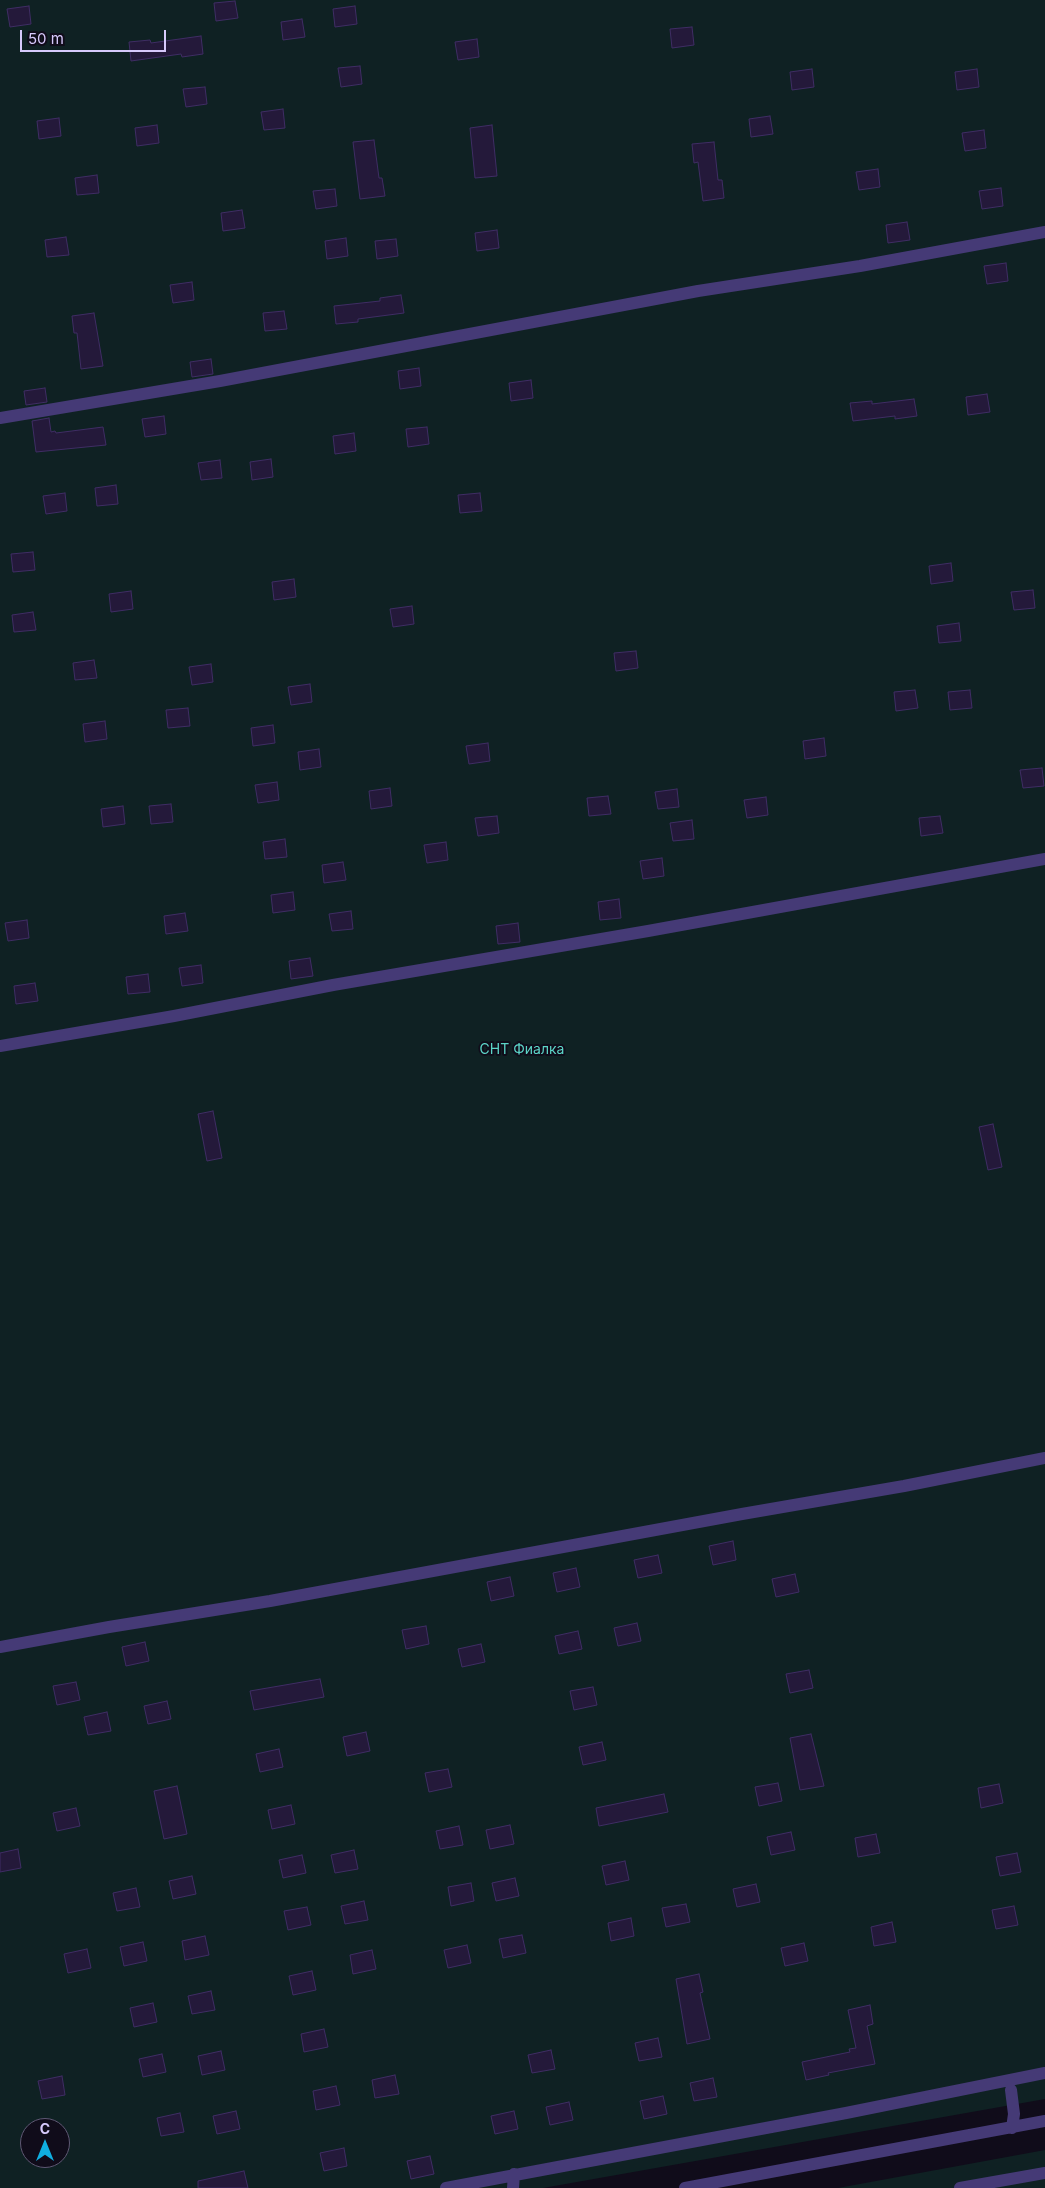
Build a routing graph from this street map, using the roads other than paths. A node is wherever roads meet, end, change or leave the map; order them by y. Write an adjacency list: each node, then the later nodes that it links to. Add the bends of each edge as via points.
1 (1045, 232): 2 (street, via 860,266 698,291 220,381)
2 (0, 418)
3 (1045, 859): 4 (street)
4 (0, 1046)
5 (1045, 1458): 6 (street, via 270,1601)
6 (0, 1647)
7 (1045, 2073): 12 (street)
8 (1011, 2090): 10 (street)
9 (1045, 2121): 10 (street)
10 (1012, 2128): 15 (street)
11 (1045, 2173): 16 (street)
12 (514, 2174): 13 (street); 14 (street)
13 (446, 2188)
14 (513, 2188)
15 (685, 2188)
16 (960, 2188)

